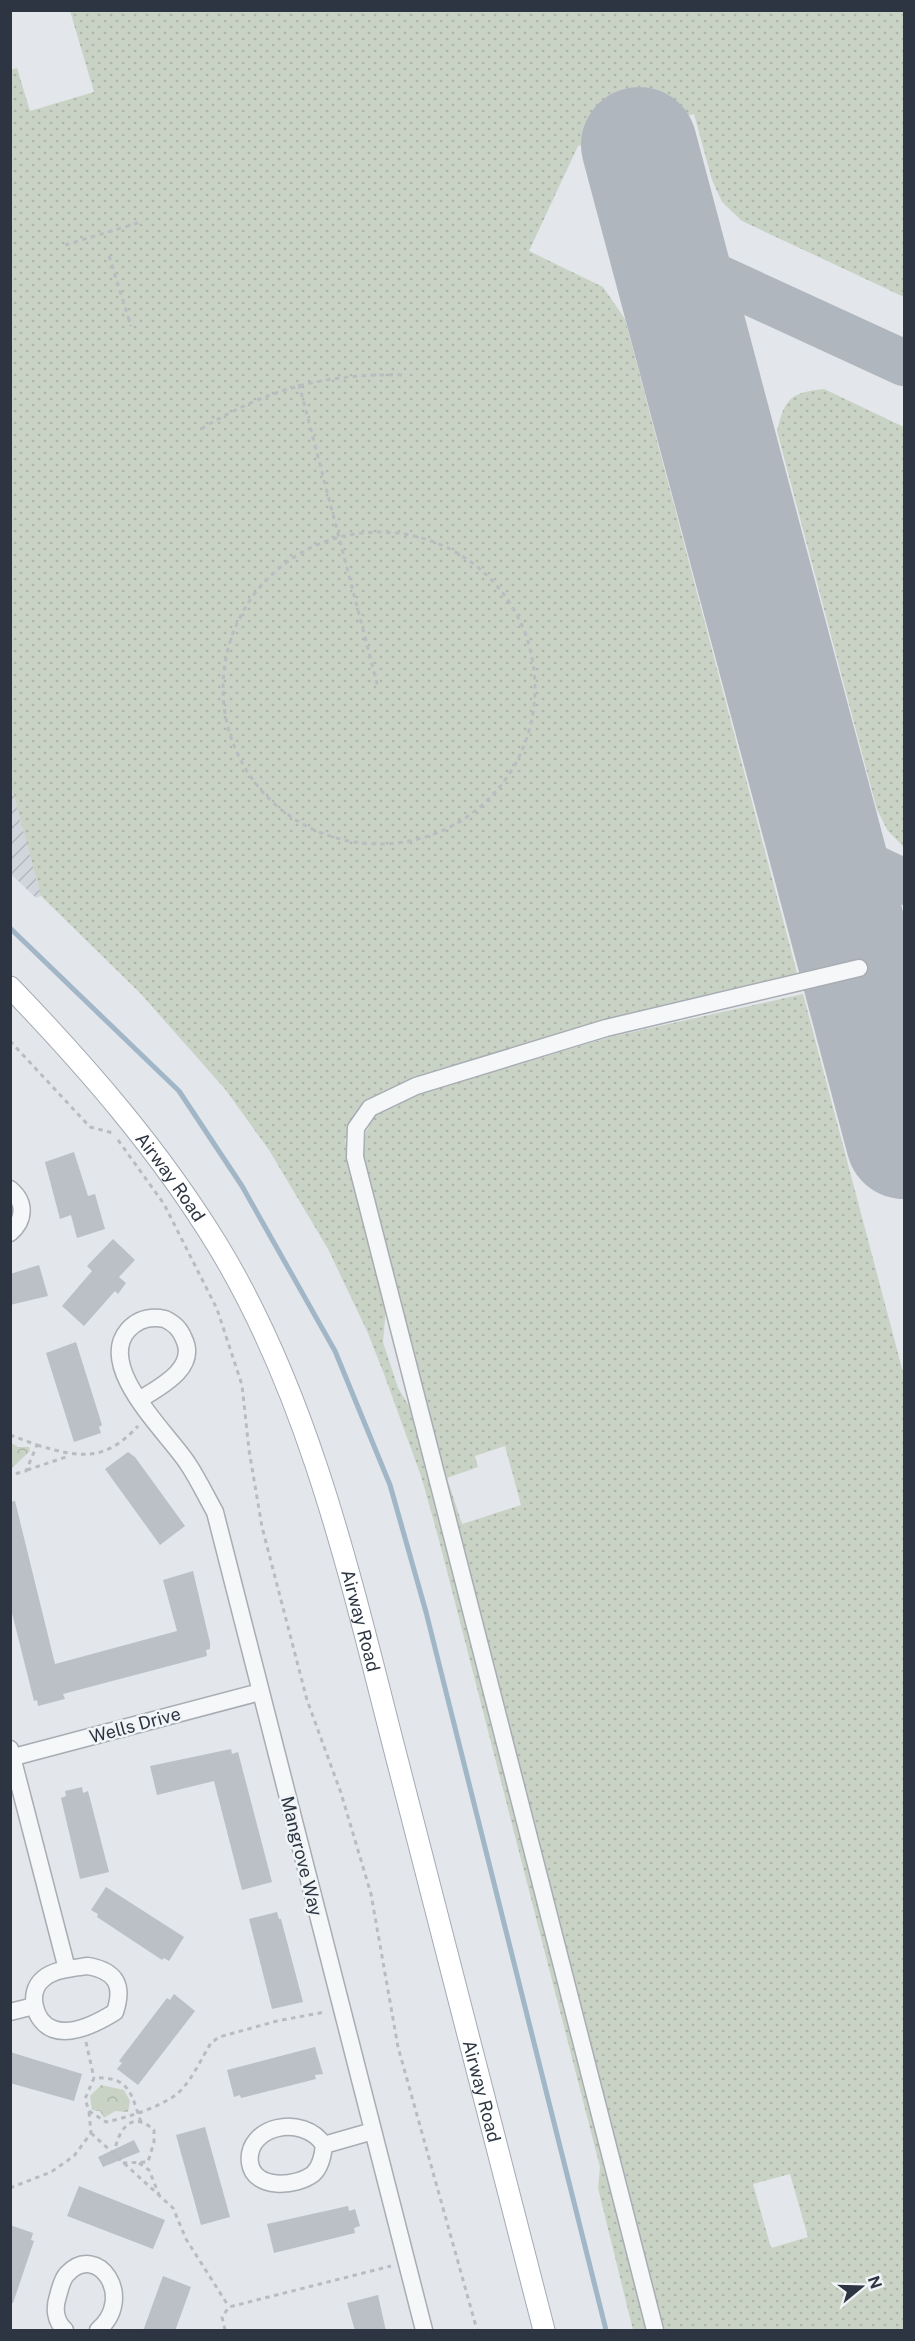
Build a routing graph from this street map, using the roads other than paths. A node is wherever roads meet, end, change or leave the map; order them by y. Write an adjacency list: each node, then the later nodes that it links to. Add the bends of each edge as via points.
1 (859, 969): 17 (street, via 606,1028 416,1086 370,1108 356,1128 355,1156)
2 (10, 987): 16 (main road, Airway Road, via 132,1121 217,1245 281,1372 313,1453 372,1664)
3 (10, 1189): 4 (street, via 22,1208 21,1219)
4 (10, 1233)
5 (139, 1400): 5 (street, Mangrove Way, via 122,1362 121,1345 133,1325 144,1319 165,1319 181,1332 188,1357 175,1376); 6 (street, Mangrove Way, via 147,1416 188,1463 215,1512)
6 (260, 1692): 7 (street, Wells Drive); 11 (street, Mangrove Way)
7 (11, 1755): 8 (street)
8 (67, 1969): 9 (street, via 42,1979 34,1993); 9 (street, via 104,1969 116,1981 120,1997 115,2012 66,2031 52,2029 41,2021)
9 (34, 2006): 10 (street)
10 (10, 2012)
11 (373, 2131): 12 (street); 15 (street, Mangrove Way)
12 (324, 2145): 12 (street, via 309,2129 280,2127 256,2140 250,2164 264,2181 296,2182 313,2174)
13 (65, 2331): 14 (street, via 56,2316 56,2302 65,2276 72,2270 94,2266 104,2271 116,2291 106,2324)
14 (98, 2331)
15 (424, 2331)
16 (544, 2331)
17 (655, 2331)

